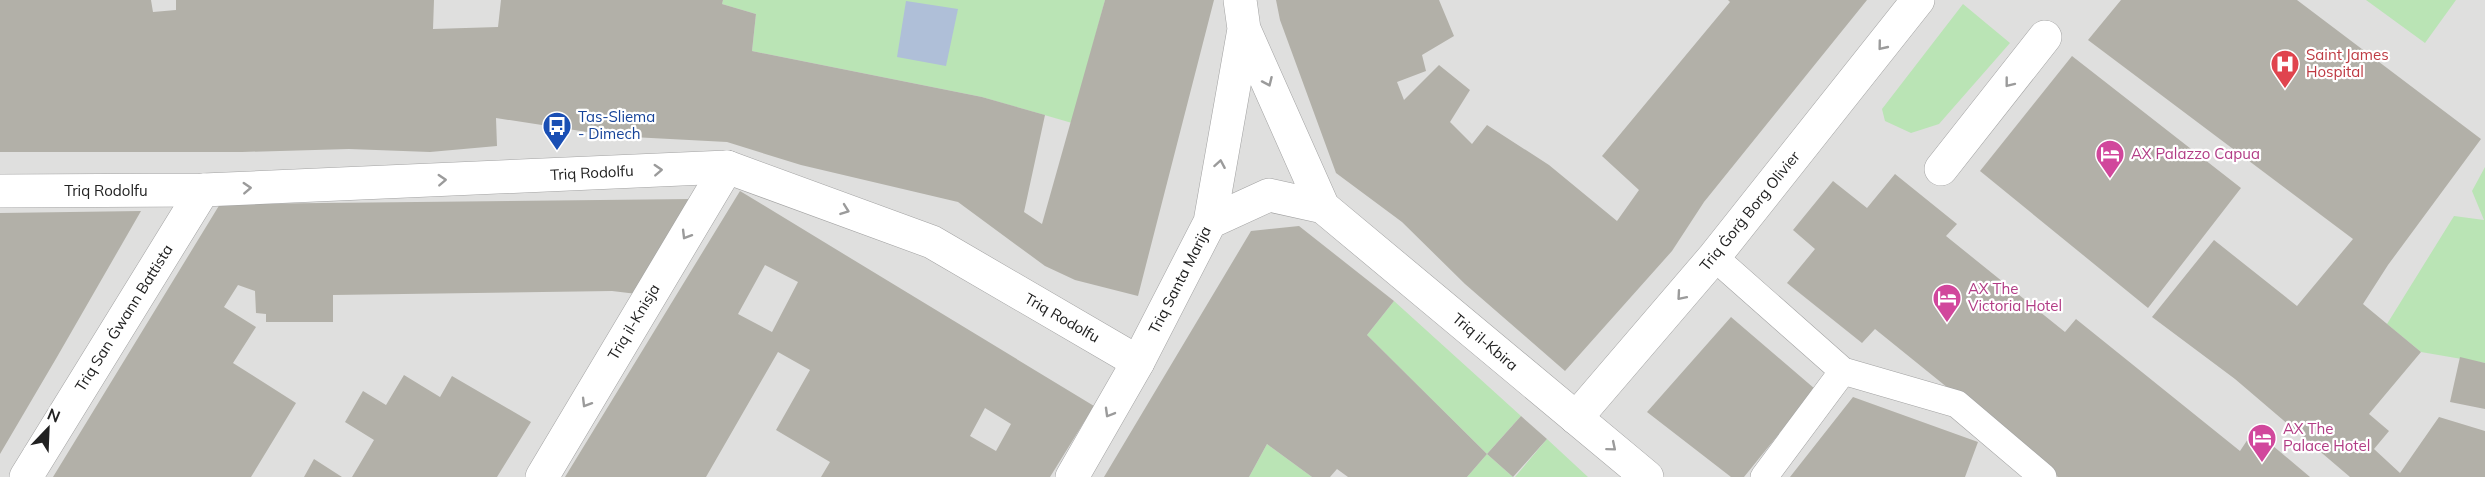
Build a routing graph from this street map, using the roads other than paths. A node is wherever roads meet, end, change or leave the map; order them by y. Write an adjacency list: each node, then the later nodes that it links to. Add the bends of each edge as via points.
1 (1918, 0): 10 (street, Triq Ġorġ Borg Olivier, one-way to 10)
2 (1242, 14): 8 (street, Triq il-Kbira, one-way to 8); 9 (street, Triq Santa Marija, one-way to 2)
3 (2045, 37): 5 (street, one-way to 5)
4 (727, 167): 6 (street, Triq Rodolfu, one-way to 4); 11 (street, Triq Rodolfu, one-way to 11, via 932,242); 15 (street, Triq il-Knisja, one-way to 15)
5 (1941, 169)
6 (203, 190): 7 (street, Triq Rodolfu); 14 (street, Triq San Ġwann Battista)
7 (0, 191)
8 (1323, 207): 9 (street, Triq il-Kbira, via 1269,195); 13 (street, Triq il-Kbira)
9 (1210, 222): 11 (street, Triq Santa Marija)
10 (1714, 258): 12 (lane); 13 (street, Triq Ġorġ Borg Olivier, one-way to 13)
11 (1138, 362): 16 (street, Triq Santa Marija, one-way to 16)
12 (1843, 372): 18 (lane); 19 (lane, via 1957,404)
13 (1576, 418): 17 (street, Triq il-Kbira, one-way to 17)
14 (26, 477)
15 (542, 477)
16 (1072, 477)
17 (1647, 477)
18 (1764, 477)
19 (2043, 477)

